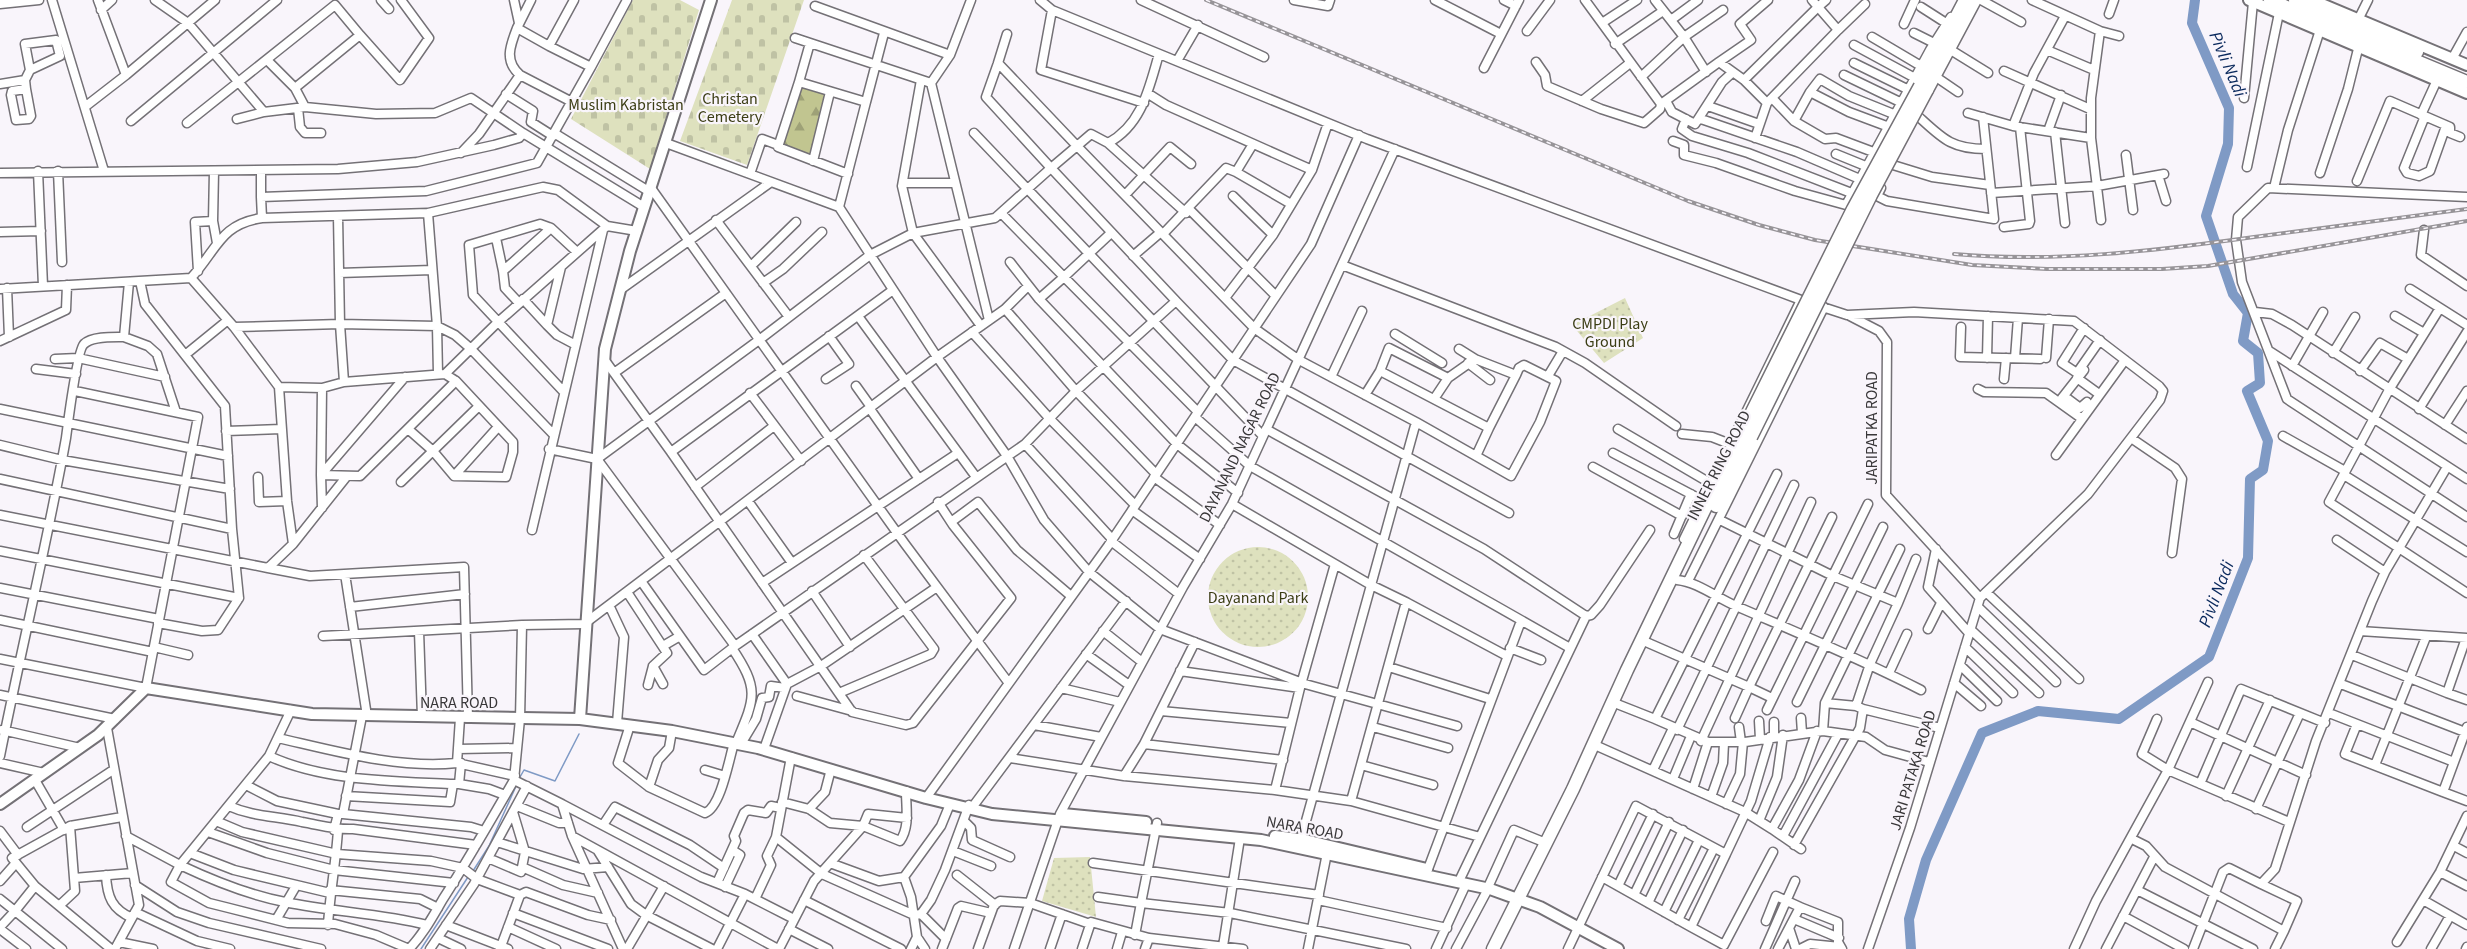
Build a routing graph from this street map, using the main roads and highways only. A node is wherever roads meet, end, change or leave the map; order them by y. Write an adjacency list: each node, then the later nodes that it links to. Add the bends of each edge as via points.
1 (711, 0): 14 (main road, via 619,290 604,359)
2 (2270, 0): 7 (highway)
3 (2295, 0): 7 (highway)
4 (2312, 0): 7 (main road)
5 (1973, 1): 11 (highway, INNER RING ROAD); 11 (highway, INNER RING ROAD, via 1957,15)
6 (2251, 1): 7 (main road, via 2320,30)
7 (2356, 33): 8 (main road); 9 (highway); 10 (highway); 12 (main road)
8 (2467, 65)
9 (2467, 75)
10 (2467, 82)
11 (1918, 86): 13 (highway, INNER RING ROAD, bridge, via 1870,195)
12 (2467, 93)
13 (1746, 435): 18 (highway, INNER RING ROAD, via 1686,541); 18 (highway, INNER RING ROAD, via 1683,581 1646,642)
14 (580, 719): 15 (main road, NARA ROAD, via 364,716 291,710 146,688 106,728); 16 (main road, NARA ROAD, via 672,730 764,749 965,806)
15 (0, 804)
16 (1157, 827): 17 (main road, NARA ROAD, via 1327,853); 17 (main road, NARA ROAD, via 1301,839)
17 (1463, 881): 18 (main road, NARA ROAD)
18 (1521, 897): 19 (main road, NARA ROAD); 20 (highway, INNER RING ROAD); 21 (highway, INNER RING ROAD)
19 (1580, 924): 22 (main road, NARA ROAD); 23 (main road, NARA ROAD)
20 (1493, 949)
21 (1500, 949)
22 (1618, 949)
23 (1629, 949)

